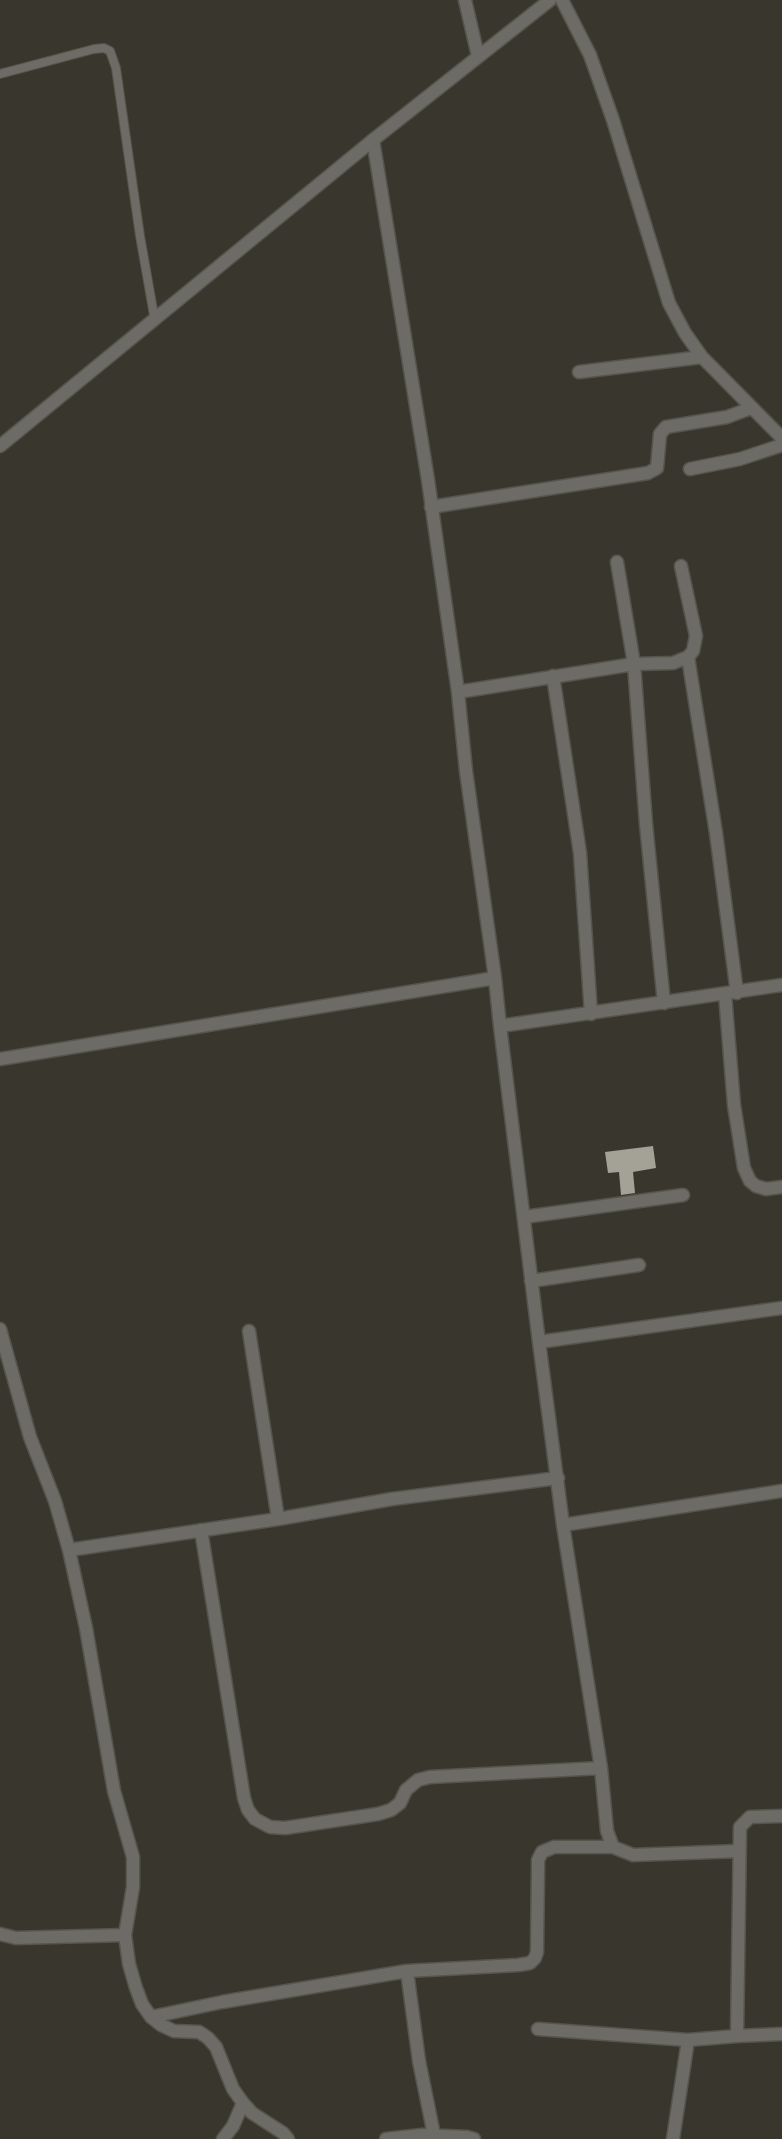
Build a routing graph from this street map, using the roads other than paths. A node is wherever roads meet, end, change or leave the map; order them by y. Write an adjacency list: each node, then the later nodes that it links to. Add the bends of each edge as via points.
1 (465, 0): 4 (street)
2 (550, 0): 4 (street)
3 (562, 0): 8 (street, via 593,64 669,303)
4 (478, 56): 6 (street)
5 (0, 74): 7 (lane, via 94,49 110,51 116,68)
6 (373, 140): 7 (street); 15 (street)
7 (154, 320): 13 (street)
8 (702, 357): 9 (street); 10 (street)
9 (579, 372)
10 (751, 408): 11 (street); 15 (street, via 728,417 666,427 660,434 658,463 648,474)
11 (782, 438)
12 (782, 445): 14 (street, via 740,459)
13 (0, 446)
14 (690, 469)
15 (431, 507): 21 (street)
16 (617, 562): 19 (street)
17 (681, 566): 18 (street, via 696,636 693,651)
18 (688, 657): 19 (street, via 673,663); 24 (street, via 716,833)
19 (634, 664): 20 (street); 25 (street)
20 (553, 676): 21 (street); 26 (street, via 580,853)
21 (458, 692): 22 (street)
22 (495, 978): 27 (street); 28 (street)
23 (782, 985): 24 (street)
24 (731, 994): 25 (street); 29 (street, via 734,1105 744,1168 756,1186 766,1189)
25 (664, 1003): 26 (street)
26 (591, 1014): 27 (street)
27 (500, 1026): 31 (street)
28 (0, 1059)
29 (782, 1187)
30 (684, 1195): 31 (street)
31 (524, 1217): 33 (street)
32 (639, 1265): 33 (street)
33 (532, 1281): 37 (street)
34 (782, 1308): 37 (street)
35 (0, 1329): 43 (street, via 30,1437 55,1501)
36 (249, 1331): 40 (street)
37 (539, 1342): 38 (street)
38 (558, 1478): 40 (street, via 392,1499); 41 (street)
39 (782, 1491): 41 (street)
40 (278, 1519): 42 (street)
41 (563, 1525): 44 (street)
42 (201, 1530): 43 (street); 44 (street, via 244,1798 255,1819 270,1827 285,1828 378,1814 400,1804 406,1790 418,1780 430,1777)
43 (69, 1550): 49 (street, via 114,1791 133,1857 133,1887)
44 (601, 1768): 46 (street, via 607,1831)
45 (782, 1816): 47 (street, via 750,1817 740,1827)
46 (613, 1847): 47 (street, via 632,1854); 50 (street, via 554,1847 542,1852 538,1860 537,1952 530,1963)
47 (739, 1851): 54 (street)
48 (0, 1934): 49 (street, via 16,1938)
49 (125, 1934): 51 (street, via 136,1988)
50 (406, 1971): 51 (street); 57 (street)
51 (150, 2017): 56 (street, via 174,2031 199,2032 208,2038 216,2047 233,2089)
52 (538, 2029): 55 (street)
53 (782, 2034): 54 (street)
54 (736, 2036): 55 (street)
55 (688, 2040): 62 (street)
56 (243, 2103): 58 (street); 59 (street)
57 (434, 2135): 60 (street); 61 (street)
58 (223, 2139)
59 (288, 2139)
60 (386, 2139)
61 (474, 2139)
62 (673, 2139)

